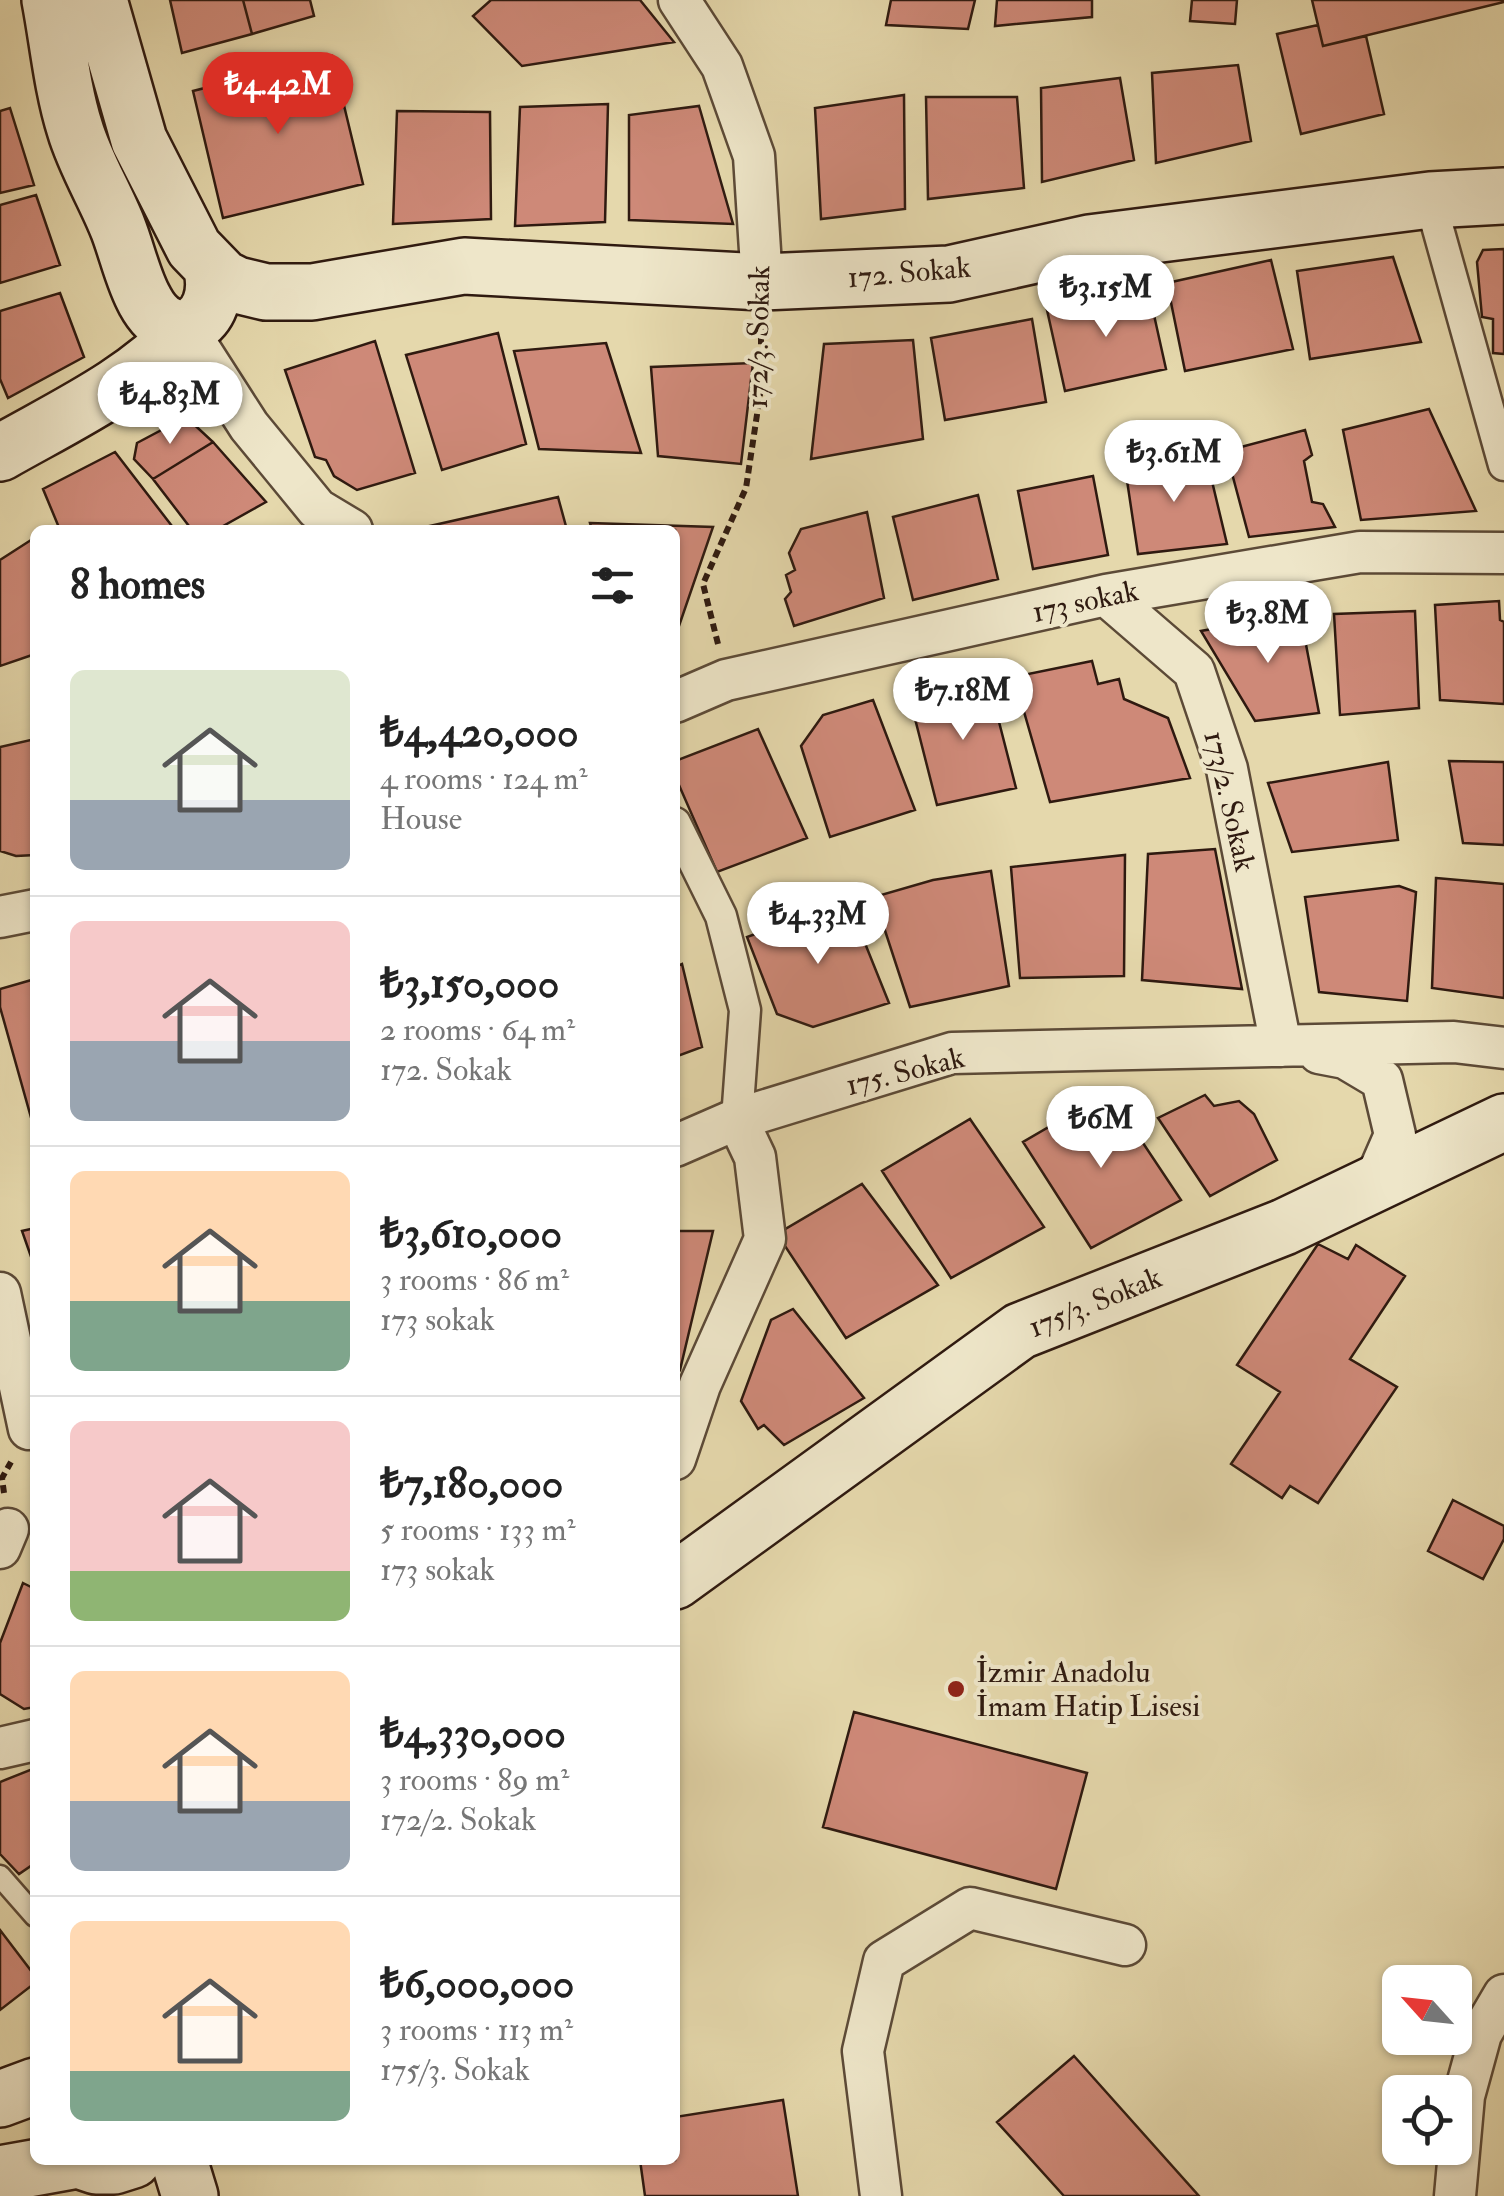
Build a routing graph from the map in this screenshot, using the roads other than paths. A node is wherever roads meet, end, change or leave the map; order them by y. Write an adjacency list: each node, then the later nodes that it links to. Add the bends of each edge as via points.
1 (50, 0): 9 (main road, via 75,130)
2 (99, 0): 6 (main road, via 138,140)
3 (679, 0): 7 (street, 172/3. Sokak, via 722,66 754,156)
4 (1504, 196): 5 (main road, 172. Sokak)
5 (1430, 200): 7 (main road, 172. Sokak, via 1089,243 949,274); 11 (street)
6 (203, 259): 8 (main road, 172. Sokak, via 237,285); 9 (main road, via 212,302); 9 (main road, via 178,242 157,246 143,259)
7 (762, 282): 8 (main road, 172. Sokak, via 464,266)
8 (312, 292): 9 (main road, 172. Sokak, via 216,322)
9 (171, 312): 10 (main road, 172. Sokak, via 161,354); 12 (street, via 249,426 318,509)
10 (0, 454)
11 (1504, 465)
12 (344, 525)
13 (1504, 553): 14 (street, 173 sokak, via 1360,552)
14 (1106, 596): 15 (street, 173 sokak, via 726,680); 19 (street, 173/2. Sokak, via 1194,671 1227,769)
15 (680, 700)
16 (680, 833): 21 (street, via 721,916 746,1010)
17 (30, 911): 18 (street)
18 (0, 917)
19 (1281, 1046): 20 (street, 175. Sokak, via 1454,1042); 21 (street, 175. Sokak, via 952,1053); 24 (street, via 1344,1058 1382,1080 1394,1135)
20 (1504, 1048)
21 (737, 1119): 23 (street, 175. Sokak); 27 (street, via 755,1157 765,1239)
22 (1504, 1122): 24 (main road, 175/3. Sokak)
23 (680, 1144)
24 (1375, 1181): 28 (main road, 175/3. Sokak, via 1284,1227 1020,1330)
25 (0, 1293): 26 (street)
26 (21, 1430)
27 (680, 1444)
28 (680, 1576)
29 (30, 1741): 30 (street)
30 (0, 1748)
31 (0, 1876): 32 (lane)
32 (30, 1910)
33 (1126, 1945): 41 (street, via 970,1908 884,1962 863,2050)
34 (1504, 1995): 42 (street, via 1481,2034 1464,2096)
35 (30, 2088): 36 (main road)
36 (0, 2099)
37 (180, 2165): 40 (main road)
38 (107, 2170): 39 (main road)
39 (0, 2174)
40 (190, 2196)
41 (882, 2196)
42 (1455, 2196)

